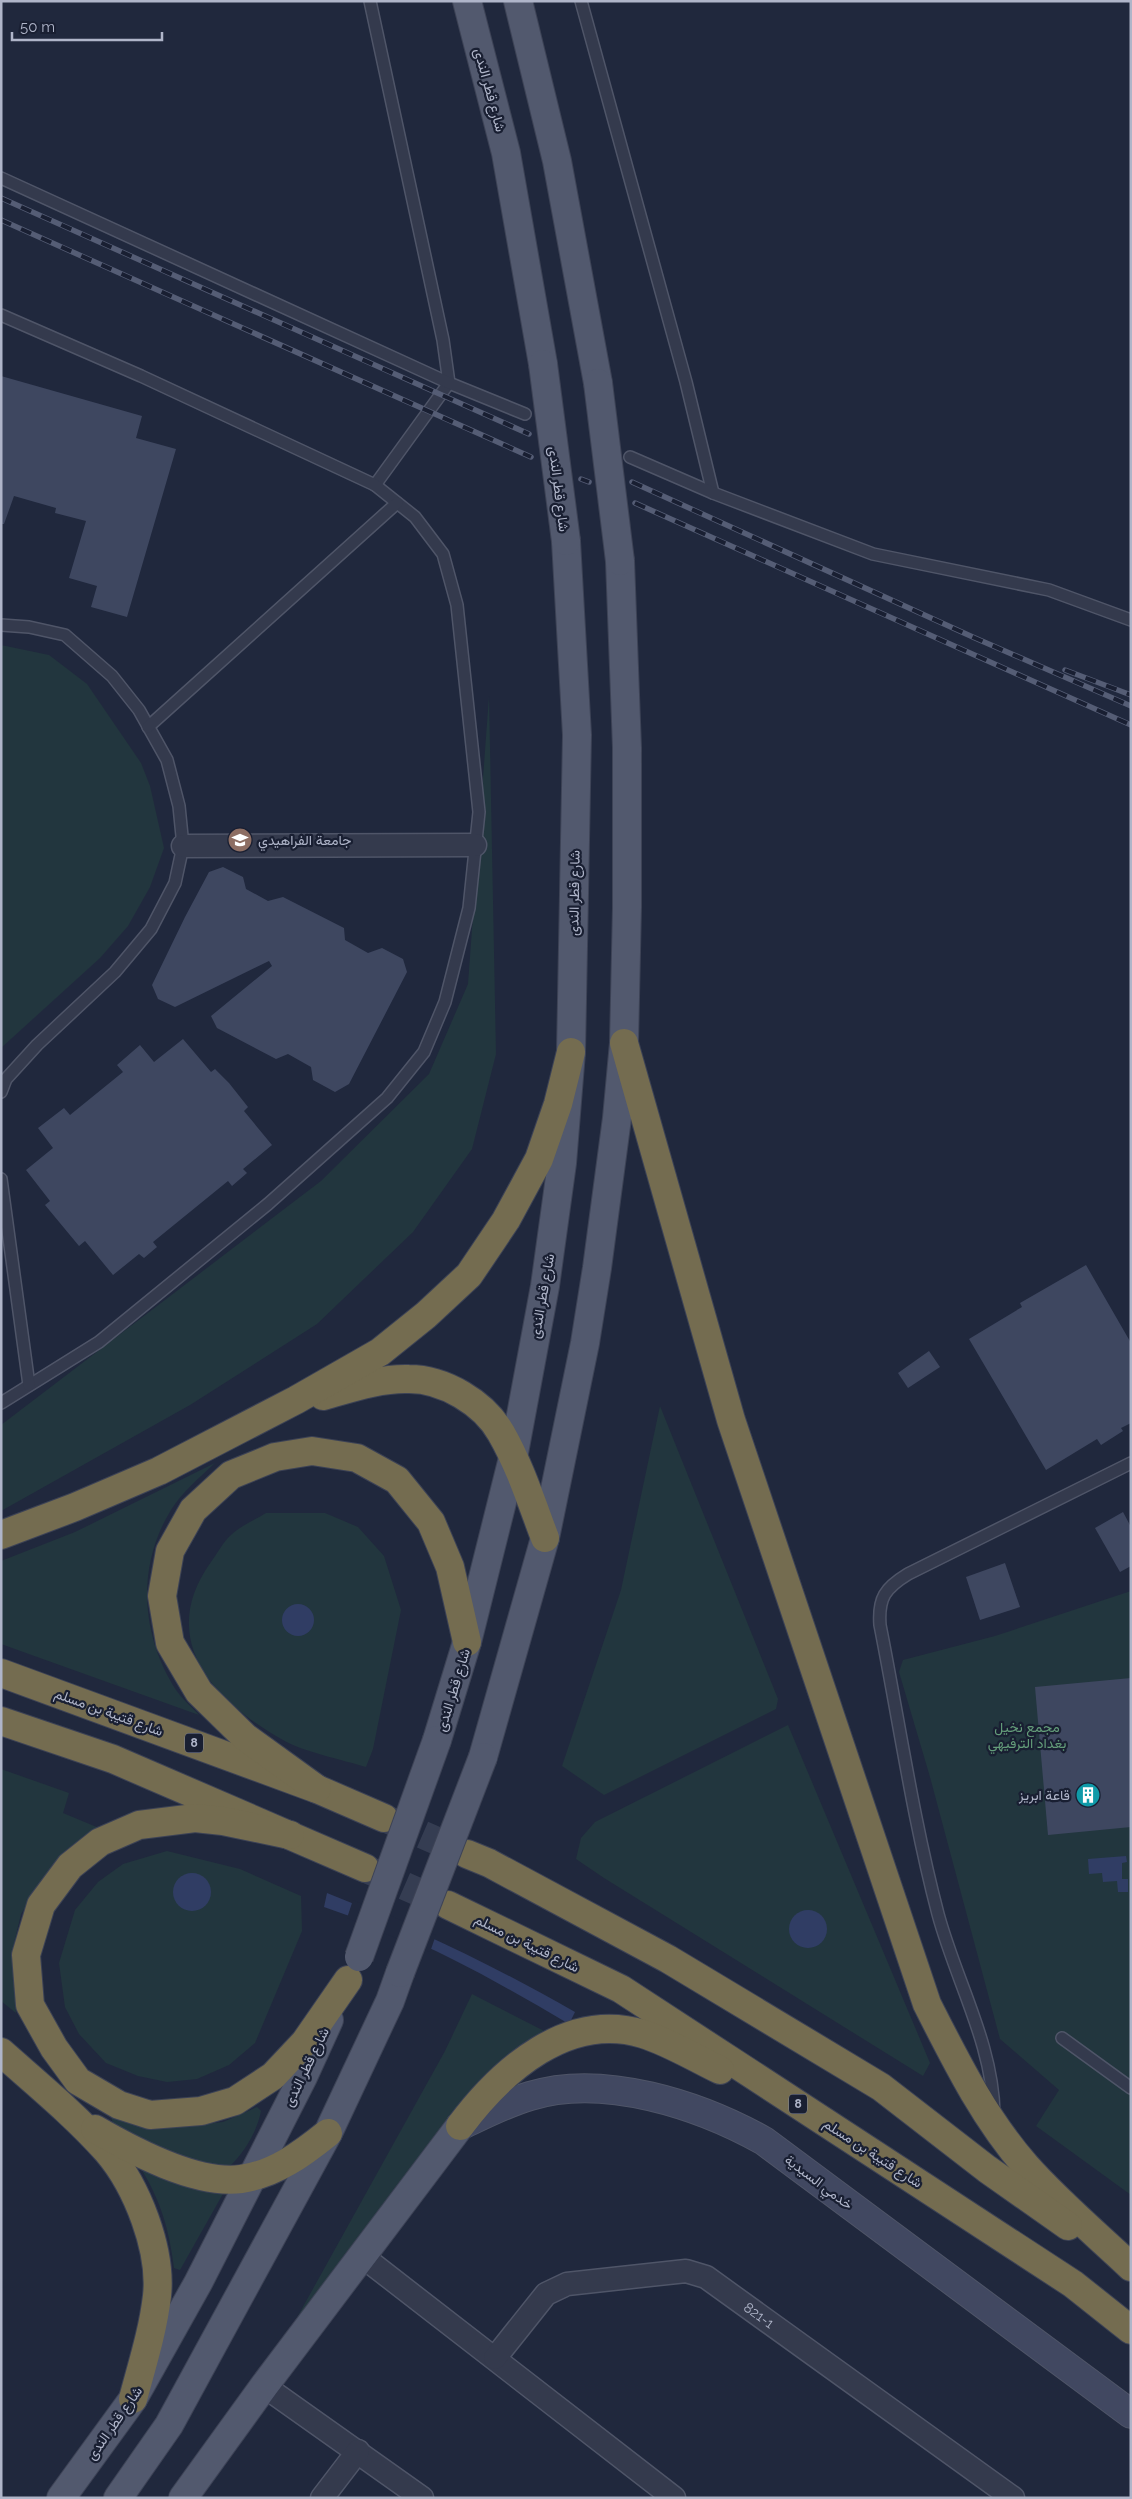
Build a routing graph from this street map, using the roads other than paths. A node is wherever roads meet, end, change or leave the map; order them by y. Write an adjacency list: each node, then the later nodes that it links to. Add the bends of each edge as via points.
1 (370, 1): 7 (lane)
2 (467, 1): 19 (main road, شارع قطر الندى, bridge, via 506,153 543,364 566,541 577,735)
3 (518, 1): 18 (main road, bridge, via 557,161 598,383 620,561 627,748)
4 (581, 1): 11 (lane, via 686,382)
5 (1, 178): 7 (lane)
6 (1, 315): 10 (lane, via 142,376)
7 (450, 383): 8 (lane); 10 (lane)
8 (525, 414)
9 (630, 457): 11 (lane)
10 (375, 485): 12 (lane)
11 (713, 493): 13 (lane, via 872,554 1049,590)
12 (397, 503): 15 (lane); 16 (lane, via 415,517 444,554 457,605 478,812)
13 (1131, 620)
14 (1, 625): 15 (lane, via 65,635 112,676)
15 (148, 727): 17 (lane, via 167,760 179,806)
16 (475, 845): 17 (street); 22 (lane, via 469,908 445,1002 424,1052 387,1098 268,1204 98,1342)
17 (183, 846): 20 (lane, via 175,883 152,929 115,972 6,1079)
18 (624, 1043): 28 (main road, via 597,1268 571,1418); 44 (highway, via 731,1420 927,2004 963,2076)
19 (571, 1052): 24 (highway, via 539,1159 506,1220 469,1275 380,1352); 25 (main road, شارع قطر الندى, via 553,1233)
20 (1, 1092)
21 (1, 1179): 22 (lane)
22 (29, 1385): 23 (lane)
23 (1, 1403)
24 (275, 1410): 25 (highway, via 361,1385 409,1379 440,1383 471,1399 500,1431); 27 (highway, via 159,1470)
25 (513, 1458): 28 (highway); 29 (main road, شارع قطر الندى)
26 (1131, 1463): 44 (lane, via 908,1574 884,1594 879,1609 930,1881 949,1950 986,2051 994,2087)
27 (1, 1535)
28 (545, 1538): 46 (main road, bridge, via 482,1757 390,2001)
29 (468, 1642): 32 (highway, via 450,1567 431,1522 397,1480 356,1458 312,1451 275,1458 231,1475 193,1510 170,1551 162,1596 170,1643 198,1692 245,1737); 38 (main road, شارع قطر الندى, bridge, via 437,1740)
30 (1, 1673): 32 (highway, شارع قتيبة بن مسلم / 8)
31 (1, 1721): 34 (highway, via 113,1759)
32 (317, 1789): 33 (highway, شارع قتيبة بن مسلم / 8)
33 (384, 1818)
34 (290, 1835): 36 (highway); 38 (highway, via 195,1818 139,1824 100,1842 70,1866 41,1906 26,1955 30,2006 78,2081 119,2105 150,2115 201,2111 235,2101 273,2076 305,2042)
35 (467, 1854): 49 (highway, via 489,1862 668,1959 881,2087 987,2169)
36 (365, 1868)
37 (448, 1905): 43 (highway, شارع قتيبة بن مسلم / 8, via 621,1988)
38 (353, 1969): 47 (main road, شارع قطر الندى)
39 (1062, 2038): 41 (lane)
40 (1, 2052): 42 (highway)
41 (1131, 2088)
42 (72, 2116): 47 (highway, via 134,2151 183,2170 223,2180); 53 (highway, via 108,2153 127,2182 150,2235 157,2262 154,2312)
43 (818, 2116): 45 (highway, via 644,2034 621,2029 589,2030 556,2040 516,2066 479,2100); 50 (highway, شارع قتيبة بن مسلم / 8, via 1073,2284)
44 (994, 2125): 49 (highway, via 1027,2167)
45 (460, 2126): 48 (main road); 54 (street, خدمي السيدية, via 530,2096 584,2088 657,2099 734,2124 764,2141)
46 (328, 2133): 47 (highway, via 293,2159); 57 (main road, via 169,2425)
47 (253, 2175): 53 (main road, شارع قطر الندى, via 198,2283)
48 (362, 2256): 51 (street); 52 (main road)
49 (1131, 2268)
50 (1131, 2330)
51 (495, 2358): 61 (street); 62 (street, 821-1, via 546,2294 567,2284 686,2271 706,2278)
52 (264, 2386): 55 (street); 58 (main road)
53 (133, 2399): 56 (main road, شارع قطر الندى)
54 (1131, 2414)
55 (358, 2451): 59 (street); 60 (street)
56 (61, 2498)
57 (118, 2498)
58 (183, 2498)
59 (322, 2498)
60 (422, 2498)
61 (674, 2498)
62 (1013, 2498)

